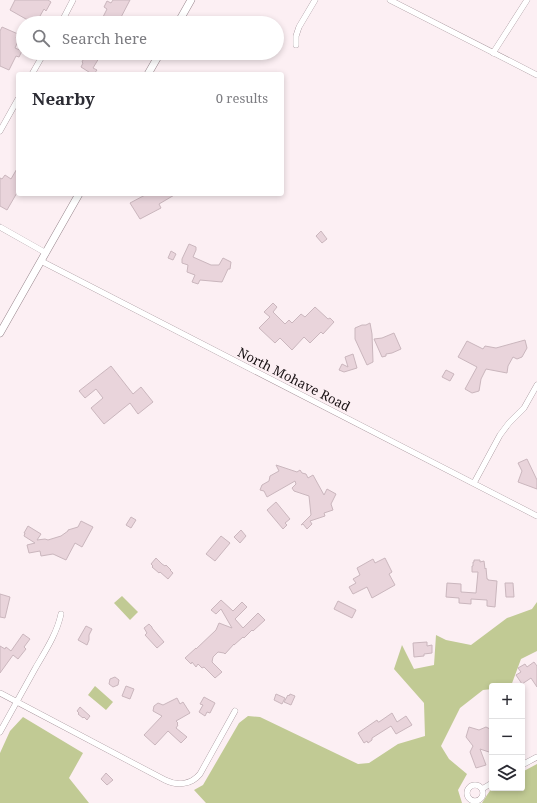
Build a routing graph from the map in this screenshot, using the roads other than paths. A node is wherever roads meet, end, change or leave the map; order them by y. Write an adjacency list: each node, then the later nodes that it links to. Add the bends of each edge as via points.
1 (73, 0): 6 (street)
2 (191, 0): 7 (street)
3 (315, 0): 8 (street, via 299,27)
4 (390, 0): 9 (street)
5 (527, 0): 9 (street)
6 (64, 16)
7 (182, 16)
8 (296, 45)
9 (493, 53): 14 (street)
10 (40, 60): 12 (street)
11 (156, 60): 13 (street)
12 (33, 72)
13 (149, 72)
14 (537, 75)
15 (16, 103): 16 (street)
16 (0, 131)
17 (78, 196): 19 (street)
18 (0, 227): 19 (street)
19 (46, 252): 20 (street)
20 (41, 261): 21 (street); 23 (street, North Mohave Road)
21 (0, 333)
22 (537, 385): 23 (street, via 524,408 500,435)
23 (474, 483): 24 (street, North Mohave Road)
24 (537, 516)
25 (61, 614): 27 (street, via 50,644)
26 (0, 693): 27 (street)
27 (16, 702): 28 (street, via 165,780 181,784 193,781 200,774); 29 (street)
28 (235, 711)
29 (0, 732)
30 (537, 757): 31 (street)
31 (525, 764)
32 (489, 785): 33 (street)
33 (482, 789)

